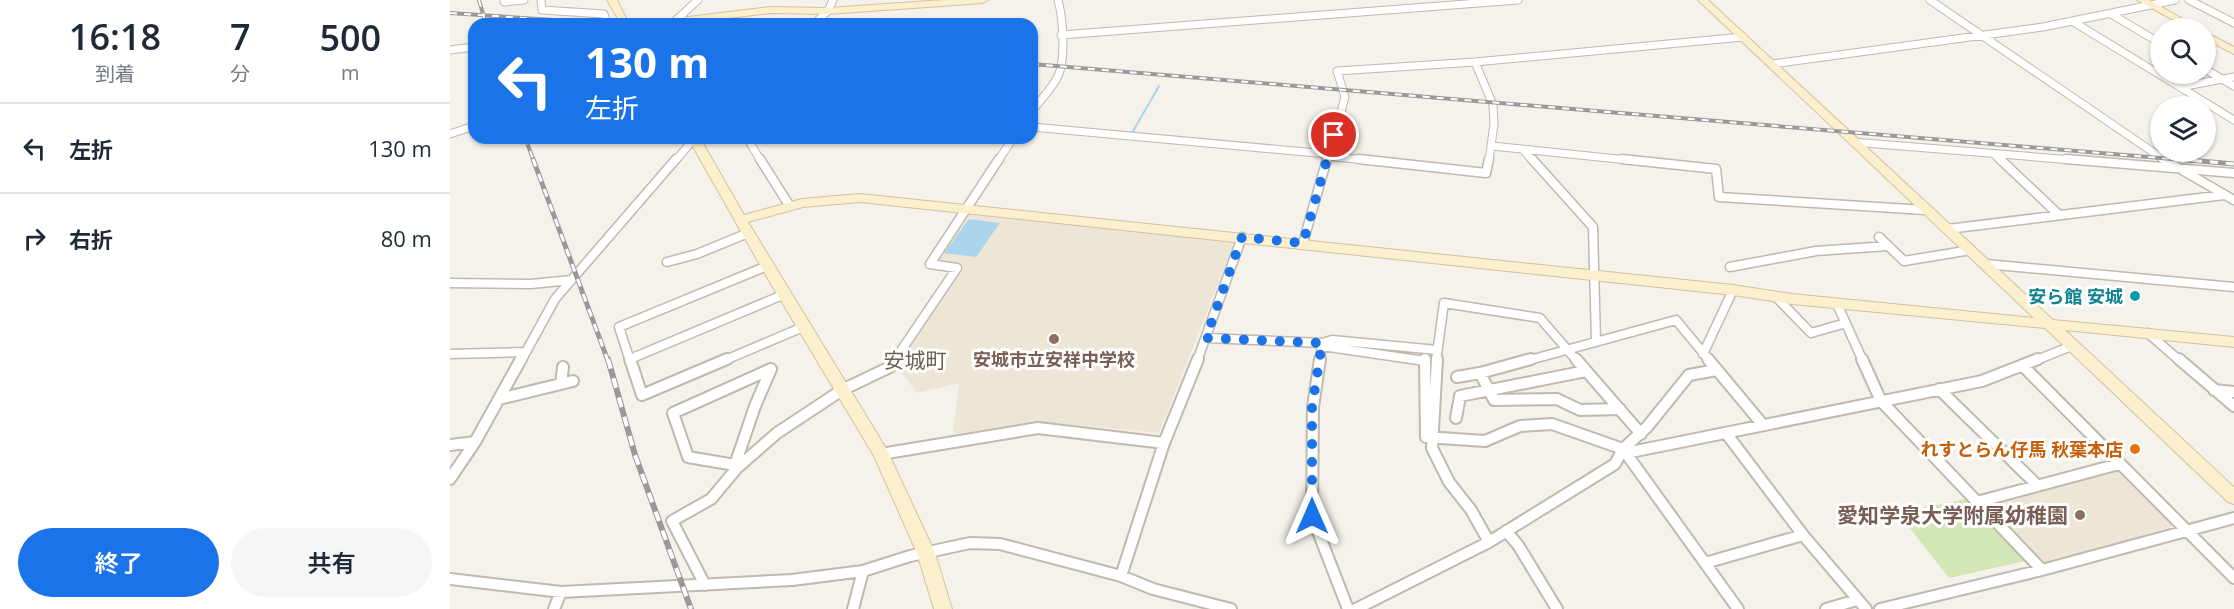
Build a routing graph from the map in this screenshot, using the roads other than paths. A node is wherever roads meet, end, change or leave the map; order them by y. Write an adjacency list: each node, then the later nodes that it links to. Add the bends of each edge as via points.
1 (524, 0): 14 (street)
2 (541, 0): 20 (street, via 542,10 604,14)
3 (612, 0): 21 (street)
4 (698, 0): 22 (street)
5 (833, 0): 16 (street)
6 (983, 0): 16 (street)
7 (1058, 0): 28 (street)
8 (1518, 0): 28 (street)
9 (1703, 0): 30 (street)
10 (1930, 0): 29 (street)
11 (2142, 0): 15 (street)
12 (2175, 0): 15 (street)
13 (2189, 0): 19 (street)
14 (504, 2)
15 (2152, 6): 17 (street); 25 (street)
16 (828, 11): 23 (street, via 771,10); 24 (street)
17 (2111, 14): 26 (street); 31 (street)
18 (2234, 16): 19 (street)
19 (2223, 17): 27 (street)
20 (605, 18)
21 (622, 18)
22 (678, 18)
23 (706, 18)
24 (820, 18)
25 (2175, 18)
26 (2072, 21): 29 (street); 42 (street)
27 (2234, 23)
28 (1061, 35): 43 (street, via 1059,74)
29 (1980, 35): 37 (street); 57 (street)
30 (1743, 37): 36 (street); 37 (street)
31 (2150, 37)
32 (2216, 41): 35 (street)
33 (468, 48): 34 (street)
34 (450, 50)
35 (2234, 51)
36 (1474, 62): 53 (street, via 1491,98); 56 (street, via 1337,71 1345,97)
37 (1772, 64): 48 (street)
38 (2216, 76): 40 (street)
39 (2234, 77): 40 (street)
40 (2223, 80): 41 (street); 42 (street)
41 (2234, 86)
42 (2180, 87): 44 (street)
43 (1038, 103)
44 (2234, 120)
45 (468, 128): 47 (street)
46 (1038, 128): 56 (street)
47 (450, 134)
48 (1853, 142): 55 (street); 63 (street)
49 (689, 144): 78 (street)
50 (697, 144): 65 (street)
51 (751, 144): 61 (street)
52 (1009, 144): 62 (street)
53 (1492, 146): 54 (street); 56 (street, via 1486,173)
54 (1524, 151): 63 (street, via 1716,169 1719,197); 77 (street, via 1593,227)
55 (1995, 154): 57 (street); 64 (street)
56 (1328, 155): 70 (street)
57 (2178, 168): 58 (street); 59 (street)
58 (2234, 173)
59 (2224, 195): 60 (street); 64 (street)
60 (2234, 200)
61 (789, 205): 62 (street, via 860,198); 65 (street)
62 (966, 209): 68 (street); 109 (street, via 930,264 957,268 890,367)
63 (1925, 210): 66 (street)
64 (2059, 214): 66 (street)
65 (741, 220): 67 (street)
66 (1948, 230): 72 (street)
67 (748, 233): 73 (street); 75 (street)
68 (1242, 237): 70 (street); 89 (street)
69 (1879, 237): 71 (street)
70 (1303, 243): 77 (street)
71 (1888, 246): 72 (street, via 1904,261); 76 (street, via 1816,251)
72 (1971, 250): 74 (street)
73 (667, 262)
74 (1986, 264): 80 (street); 86 (street)
75 (767, 266): 82 (street); 99 (street, via 619,327)
76 (1730, 267)
77 (1596, 275): 81 (street); 90 (street)
78 (571, 280): 79 (street); 96 (street, via 555,299)
79 (451, 283)
80 (2234, 287)
81 (1733, 290): 83 (street); 98 (street)
82 (785, 294): 87 (street); 99 (street)
83 (1775, 296): 84 (street); 85 (street, via 1810,333)
84 (1837, 303): 85 (street); 86 (street)
85 (1846, 323): 115 (street)
86 (2049, 323): 88 (street); 93 (street)
87 (803, 327): 99 (street, via 642,395); 109 (street)
88 (2148, 333): 91 (street); 111 (street)
89 (1206, 338): 92 (street); 124 (street)
90 (1596, 342): 95 (street); 98 (street, via 1676,320)
91 (2234, 342)
92 (1322, 345): 94 (street, via 1332,340); 107 (street, via 1423,358); 154 (street, via 1312,407 1312,516)
93 (2074, 345): 100 (street); 132 (street)
94 (1437, 350): 95 (street, via 1444,303 1540,318); 107 (street)
95 (1568, 350): 103 (street); 104 (street)
96 (526, 352): 97 (street); 114 (street)
97 (450, 354)
98 (1703, 354): 102 (street)
99 (630, 359)
100 (2022, 365): 110 (street, via 1982,381); 128 (street)
101 (563, 367): 108 (street)
102 (1717, 370): 119 (street); 121 (street, via 1689,375)
103 (1586, 371): 112 (street); 117 (street)
104 (1480, 373): 105 (street); 112 (street)
105 (1457, 377)
106 (573, 381): 108 (street)
107 (1431, 382): 122 (street)
108 (561, 384): 114 (street)
109 (842, 390): 127 (street); 129 (street)
110 (1939, 390): 115 (street); 131 (street)
111 (2214, 390): 113 (street); 116 (street)
112 (1490, 391): 117 (street, via 1494,400 1557,399 1580,410); 118 (street, via 1460,396)
113 (2234, 392)
114 (499, 399): 123 (street)
115 (1881, 401): 119 (street); 133 (street)
116 (2234, 406)
117 (1620, 410): 121 (street)
118 (1456, 418)
119 (1763, 425): 120 (street)
120 (1726, 433): 126 (street); 137 (street)
121 (1641, 434): 126 (street)
122 (1432, 438): 126 (street, via 1485,441 1520,426 1552,424); 138 (street, via 1432,448 1449,482)
123 (475, 442): 125 (street); 130 (street)
124 (1164, 443): 127 (street, via 1038,428); 143 (street)
125 (450, 445)
126 (1625, 451): 135 (street, via 1615,464); 140 (street)
127 (881, 454): 139 (street)
128 (2119, 464): 131 (street); 136 (street)
129 (736, 467): 129 (street, via 688,457 674,413 771,369); 146 (street, via 711,499 672,521)
130 (450, 479)
131 (2036, 484): 133 (street)
132 (2234, 497)
133 (1977, 502): 141 (street)
134 (2234, 518): 136 (street)
135 (1506, 531): 138 (street); 155 (street)
136 (2186, 531): 141 (street); 144 (street)
137 (1803, 535): 140 (street); 148 (street)
138 (1489, 542): 150 (street)
139 (926, 553): 142 (street); 143 (street, via 970,543 1000,544); 153 (street)
140 (1706, 563): 156 (street)
141 (2042, 570): 158 (street)
142 (863, 571): 146 (street); 152 (street)
143 (1121, 576): 149 (street)
144 (2234, 578)
145 (451, 581): 147 (street)
146 (705, 585): 147 (street)
147 (561, 592): 151 (street)
148 (1862, 604): 157 (street)
149 (1224, 608)
150 (1361, 608)
151 (554, 609)
152 (854, 609)
153 (943, 609)
154 (1348, 609)
155 (1557, 609)
156 (1738, 609)
157 (1827, 609)
158 (1880, 609)

